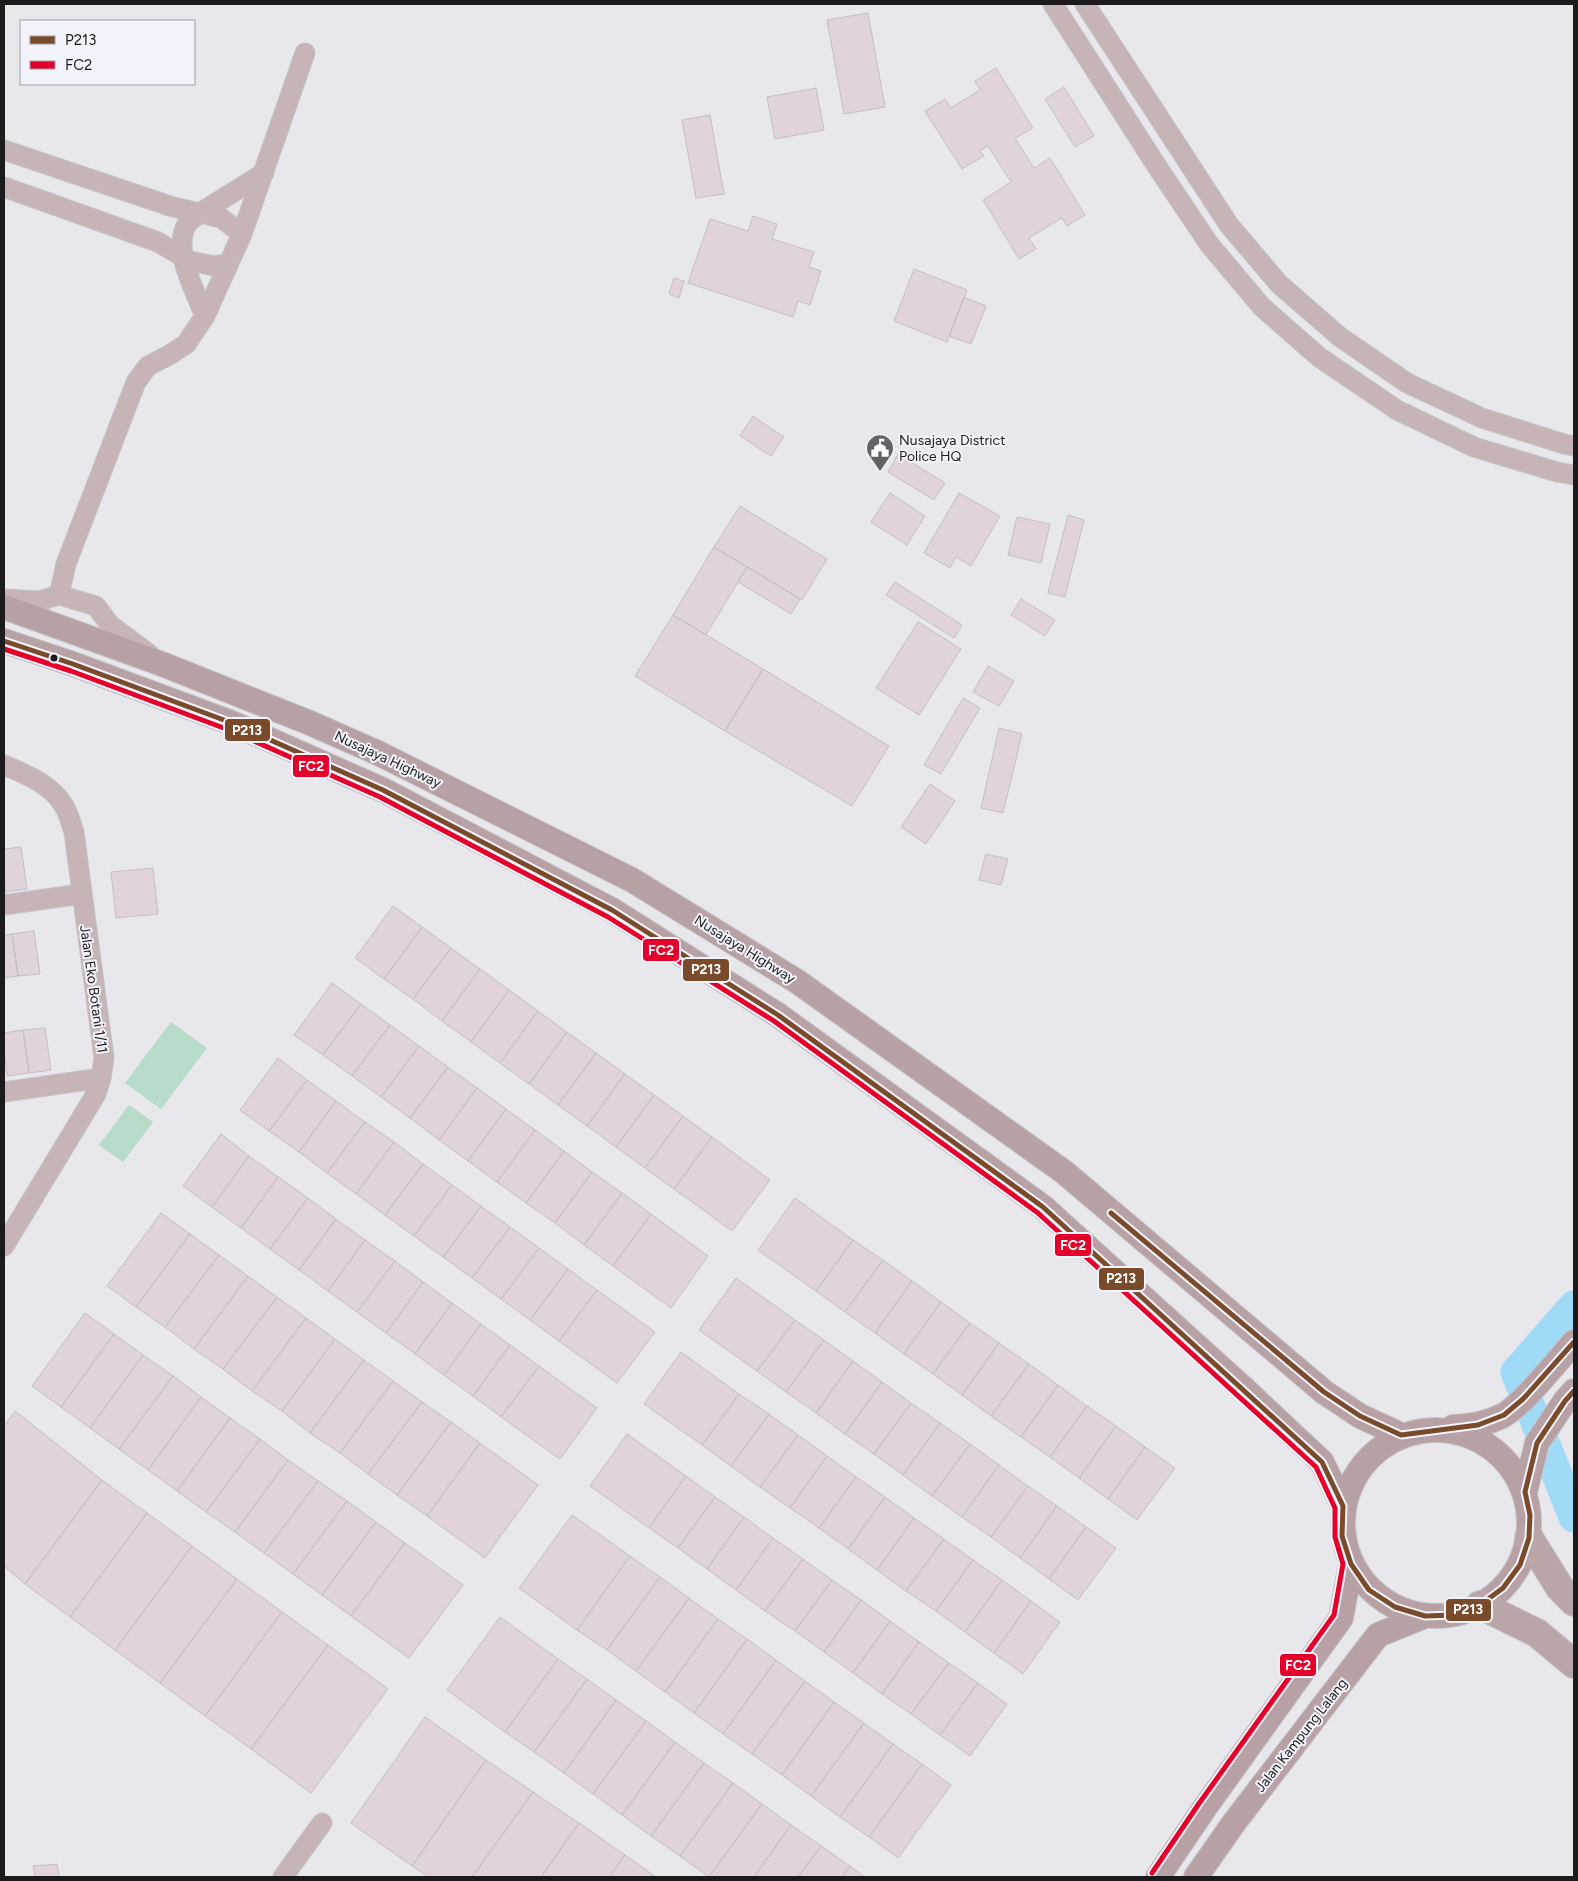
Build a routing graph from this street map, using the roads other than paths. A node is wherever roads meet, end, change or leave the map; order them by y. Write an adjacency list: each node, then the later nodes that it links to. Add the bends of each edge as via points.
1 (1053, 4): 13 (street, via 1209,244 1262,307 1319,357 1397,410 1474,447)
2 (1085, 4): 12 (street, via 1229,226 1279,284 1340,338 1407,384 1482,418)
3 (305, 53): 5 (street)
4 (4, 150): 7 (street)
5 (264, 173): 7 (street); 8 (street)
6 (4, 187): 9 (street, via 158,242)
7 (200, 213): 8 (street, via 221,218); 9 (street, via 187,225)
8 (242, 234): 10 (street)
9 (182, 257): 10 (street, via 206,265); 11 (street)
10 (229, 263): 11 (street)
11 (205, 316): 14 (street, via 186,344 148,366 136,382 66,564)
12 (1574, 446)
13 (1574, 475)
14 (59, 594): 15 (street, via 39,601); 18 (street, via 96,606 115,629)
15 (4, 599)
16 (4, 607): 18 (main road, Nusajaya Highway)
17 (4, 641): 30 (main road, via 232,724 383,790 612,910 778,1015 1042,1207 1322,1462)
18 (162, 664): 28 (main road, Nusajaya Highway, via 378,753 580,853 632,880 798,982 1064,1172 1324,1392 1360,1416)
19 (4, 765): 20 (street, Jalan Eko Botani 1/11, via 38,780 65,807 74,832)
20 (82, 894): 21 (street); 22 (street, Jalan Eko Botani 1/11, via 104,1058)
21 (4, 905)
22 (101, 1078): 23 (street); 24 (street, Jalan Eko Botani 1/11, via 96,1094)
23 (4, 1092)
24 (4, 1246)
25 (1574, 1342): 27 (main road, via 1523,1399 1504,1415 1478,1425)
26 (1574, 1391): 29 (main road, via 1537,1443)
27 (1439, 1428): 28 (main road); 29 (main road, via 1476,1437 1506,1460)
28 (1401, 1435): 30 (main road, via 1374,1451 1354,1476)
29 (1525, 1492): 31 (main road, via 1530,1515)
30 (1342, 1506): 32 (main road, via 1342,1536)
31 (1529, 1538): 33 (highway, via 1560,1588); 34 (main road, via 1520,1565 1503,1588)
32 (1351, 1564): 35 (main road, via 1369,1590 1395,1608); 39 (main road, via 1341,1618)
33 (1574, 1602)
34 (1480, 1605): 35 (main road, via 1454,1615); 36 (highway, via 1537,1633)
35 (1426, 1616): 40 (main road, Jalan Kampung Lalang, via 1378,1635)
36 (1574, 1664)
37 (322, 1822): 38 (street)
38 (284, 1877)
39 (1158, 1877)
40 (1196, 1877)

